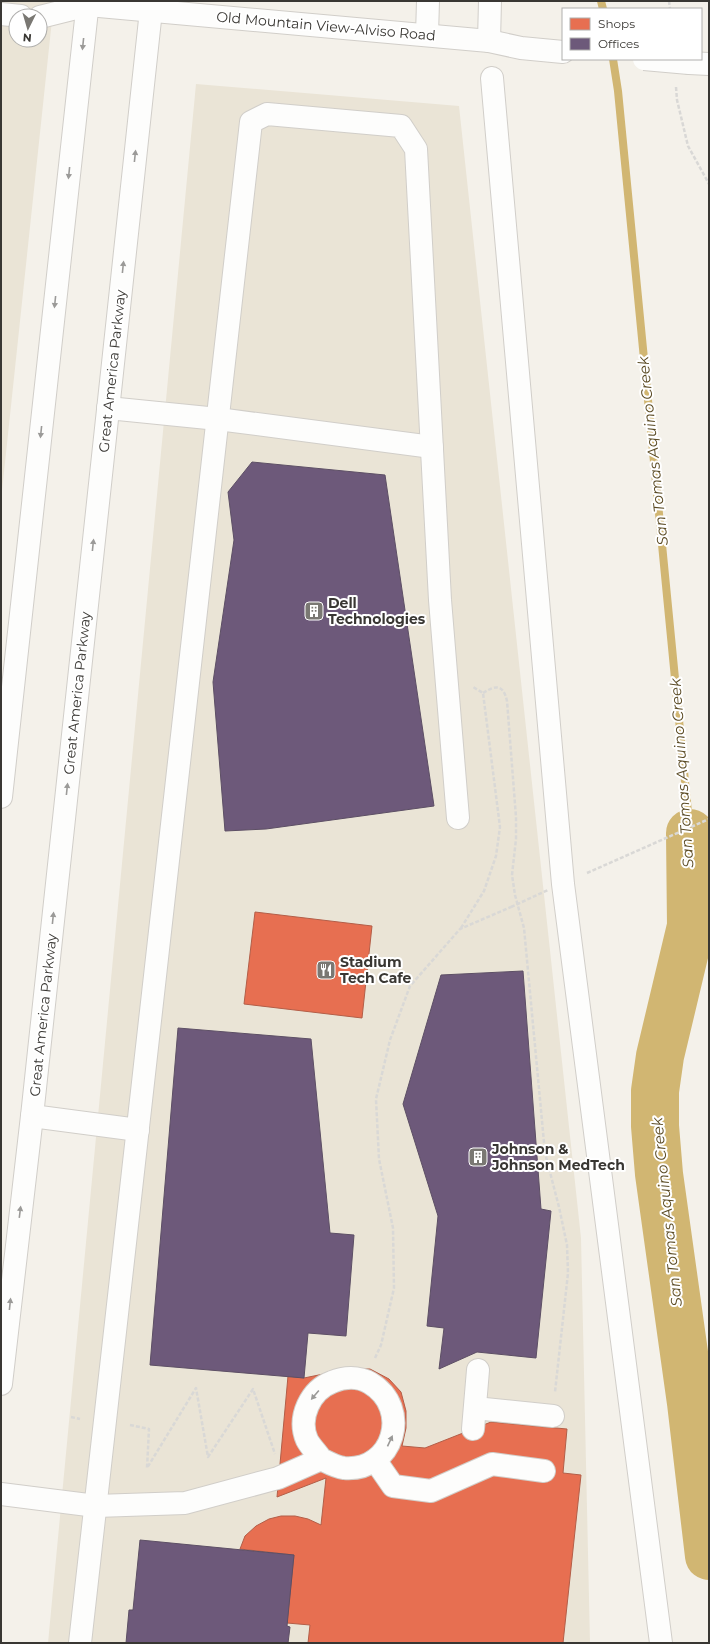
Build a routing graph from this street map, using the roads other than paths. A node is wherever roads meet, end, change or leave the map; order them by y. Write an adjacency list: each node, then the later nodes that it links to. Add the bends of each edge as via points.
1 (428, 1): 6 (main road)
2 (490, 1): 7 (main road)
3 (85, 2): 4 (main road, Old Mountain View-Alviso Road); 5 (main road, Old Mountain View-Alviso Road); 15 (main road, one-way to 15)
4 (152, 5): 6 (main road, Old Mountain View-Alviso Road); 12 (main road, Great America Parkway, one-way to 4)
5 (48, 14)
6 (427, 35): 7 (main road, Old Mountain View-Alviso Road)
7 (489, 41): 8 (main road, Old Mountain View-Alviso Road, via 521,48)
8 (562, 52)
9 (658, 60): 10 (main road, bridge)
10 (699, 63)
11 (492, 78): 30 (main road, via 564,884)
12 (108, 408): 13 (main road); 17 (main road, Great America Parkway, one-way to 12)
13 (218, 419): 14 (main road); 14 (main road, via 251,122 268,114 400,126 416,148); 18 (main road)
14 (432, 447): 16 (main road)
15 (1, 797)
16 (458, 818)
17 (32, 1116): 18 (main road); 20 (main road, Great America Parkway, one-way to 17)
18 (138, 1130): 28 (main road)
19 (478, 1370): 21 (main road)
20 (1, 1384)
21 (475, 1408): 22 (main road); 23 (main road)
22 (553, 1416)
23 (473, 1429)
24 (322, 1459): 25 (main road, via 345,1468); 25 (main road, one-way to 24, via 386,1448 394,1433 394,1417 388,1400 378,1388 365,1380 350,1378 339,1378 325,1384 313,1395 306,1409 303,1424 307,1440); 28 (main road, via 250,1487 185,1503)
25 (375, 1460): 26 (main road, via 393,1486 431,1491 492,1464)
26 (544, 1471)
27 (1, 1494): 28 (main road)
28 (96, 1506): 29 (main road)
29 (80, 1643)
30 (661, 1643)

